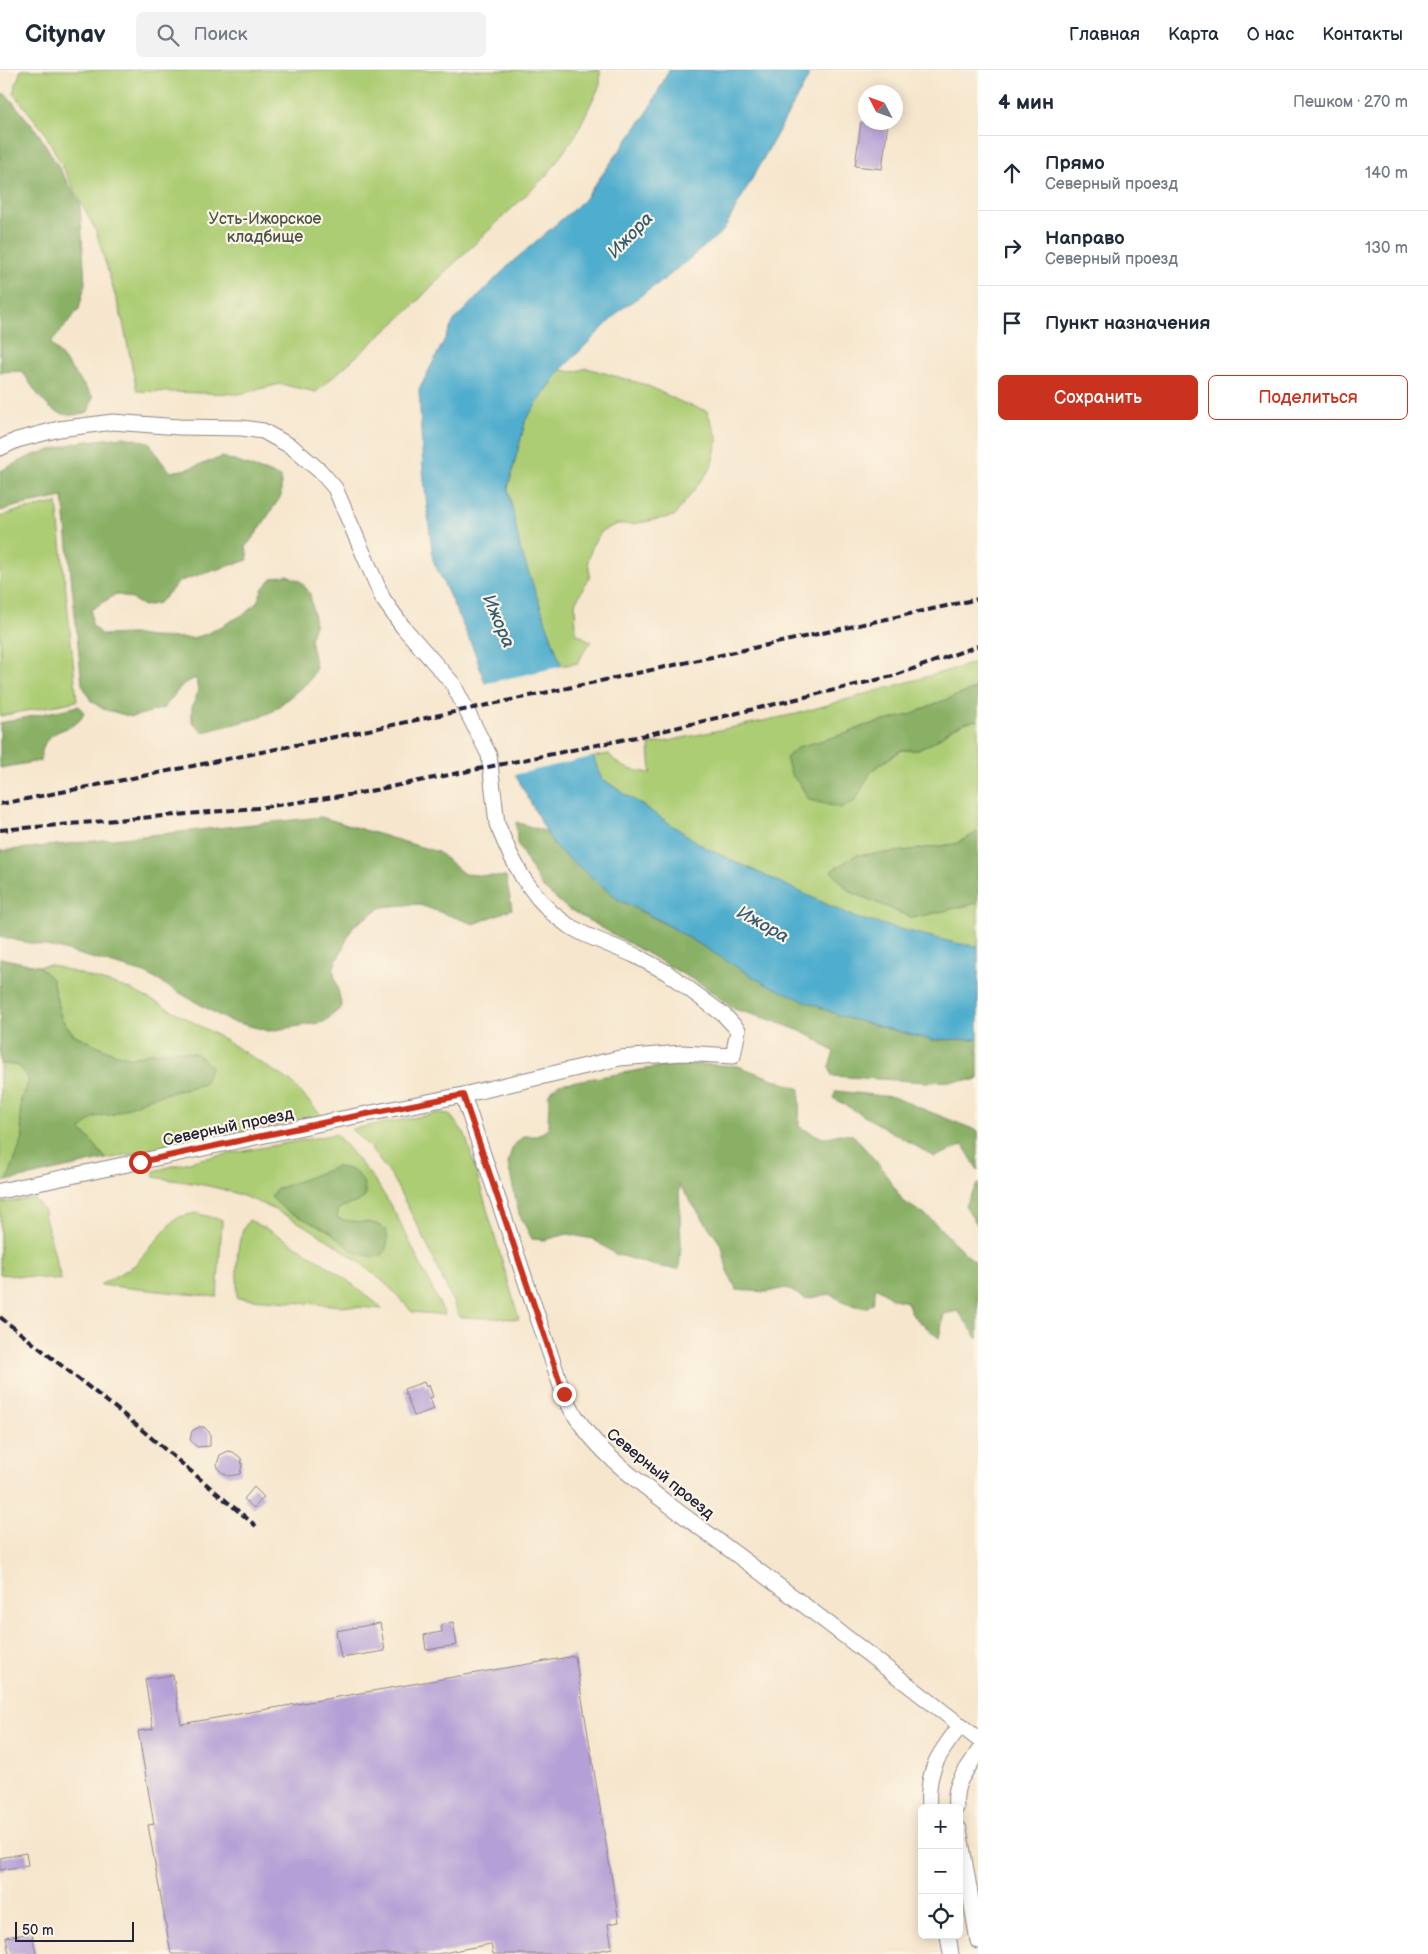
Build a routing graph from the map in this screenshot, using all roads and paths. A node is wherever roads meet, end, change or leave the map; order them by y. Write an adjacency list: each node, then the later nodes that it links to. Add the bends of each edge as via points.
1 (0, 448): 2 (street, Северный проезд, via 59,429 114,422 242,428 263,431 292,447 335,488 383,599 403,628 453,684 488,755 496,824 523,878 538,898 569,926 666,972 724,1015 738,1030 733,1056 682,1053 620,1058)
2 (463, 1095): 3 (street, Северный проезд); 4 (street, Северный проезд, via 564,1394 585,1432 602,1451 667,1503)
3 (0, 1191)
4 (961, 1725): 5 (street, Северный проезд); 8 (street, via 934,1764)
5 (978, 1738)
6 (978, 1752): 7 (street)
7 (973, 1767): 9 (street, via 957,1784)
8 (929, 1804)
9 (956, 1804)
10 (962, 1849): 12 (street)
11 (949, 1939): 13 (street)
12 (978, 1941)
13 (951, 1954)

